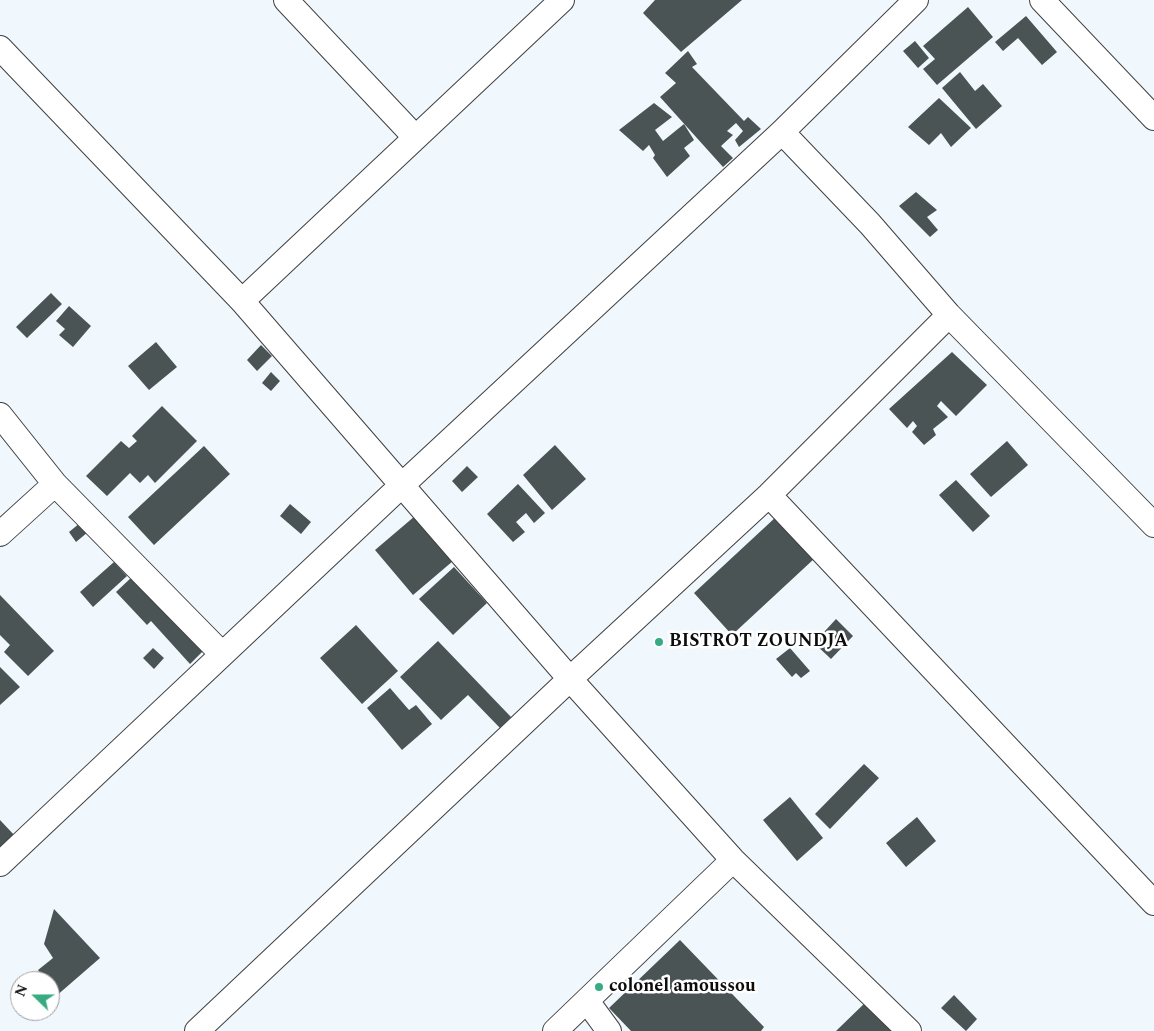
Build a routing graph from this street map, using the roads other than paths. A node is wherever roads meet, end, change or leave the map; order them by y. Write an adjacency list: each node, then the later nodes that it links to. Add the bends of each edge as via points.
1 (286, 0): 8 (street)
2 (562, 0): 8 (street)
3 (916, 0): 7 (street)
4 (1042, 0): 6 (street)
5 (0, 48): 9 (street)
6 (1154, 118)
7 (782, 132): 10 (street, via 870,224); 13 (street)
8 (415, 137): 9 (street)
9 (242, 301): 13 (street)
10 (949, 315): 14 (street); 15 (street)
11 (0, 415): 12 (street)
12 (55, 484): 16 (street); 17 (street)
13 (400, 486): 17 (street); 18 (street)
14 (769, 495): 18 (street); 21 (street)
15 (1154, 525)
16 (0, 534)
17 (222, 654): 20 (street)
18 (570, 679): 19 (street); 23 (street)
19 (733, 860): 22 (street); 26 (street)
20 (0, 864)
21 (1154, 904)
22 (587, 1000): 24 (street); 25 (street)
23 (197, 1031)
24 (555, 1031)
25 (609, 1031)
26 (909, 1031)

